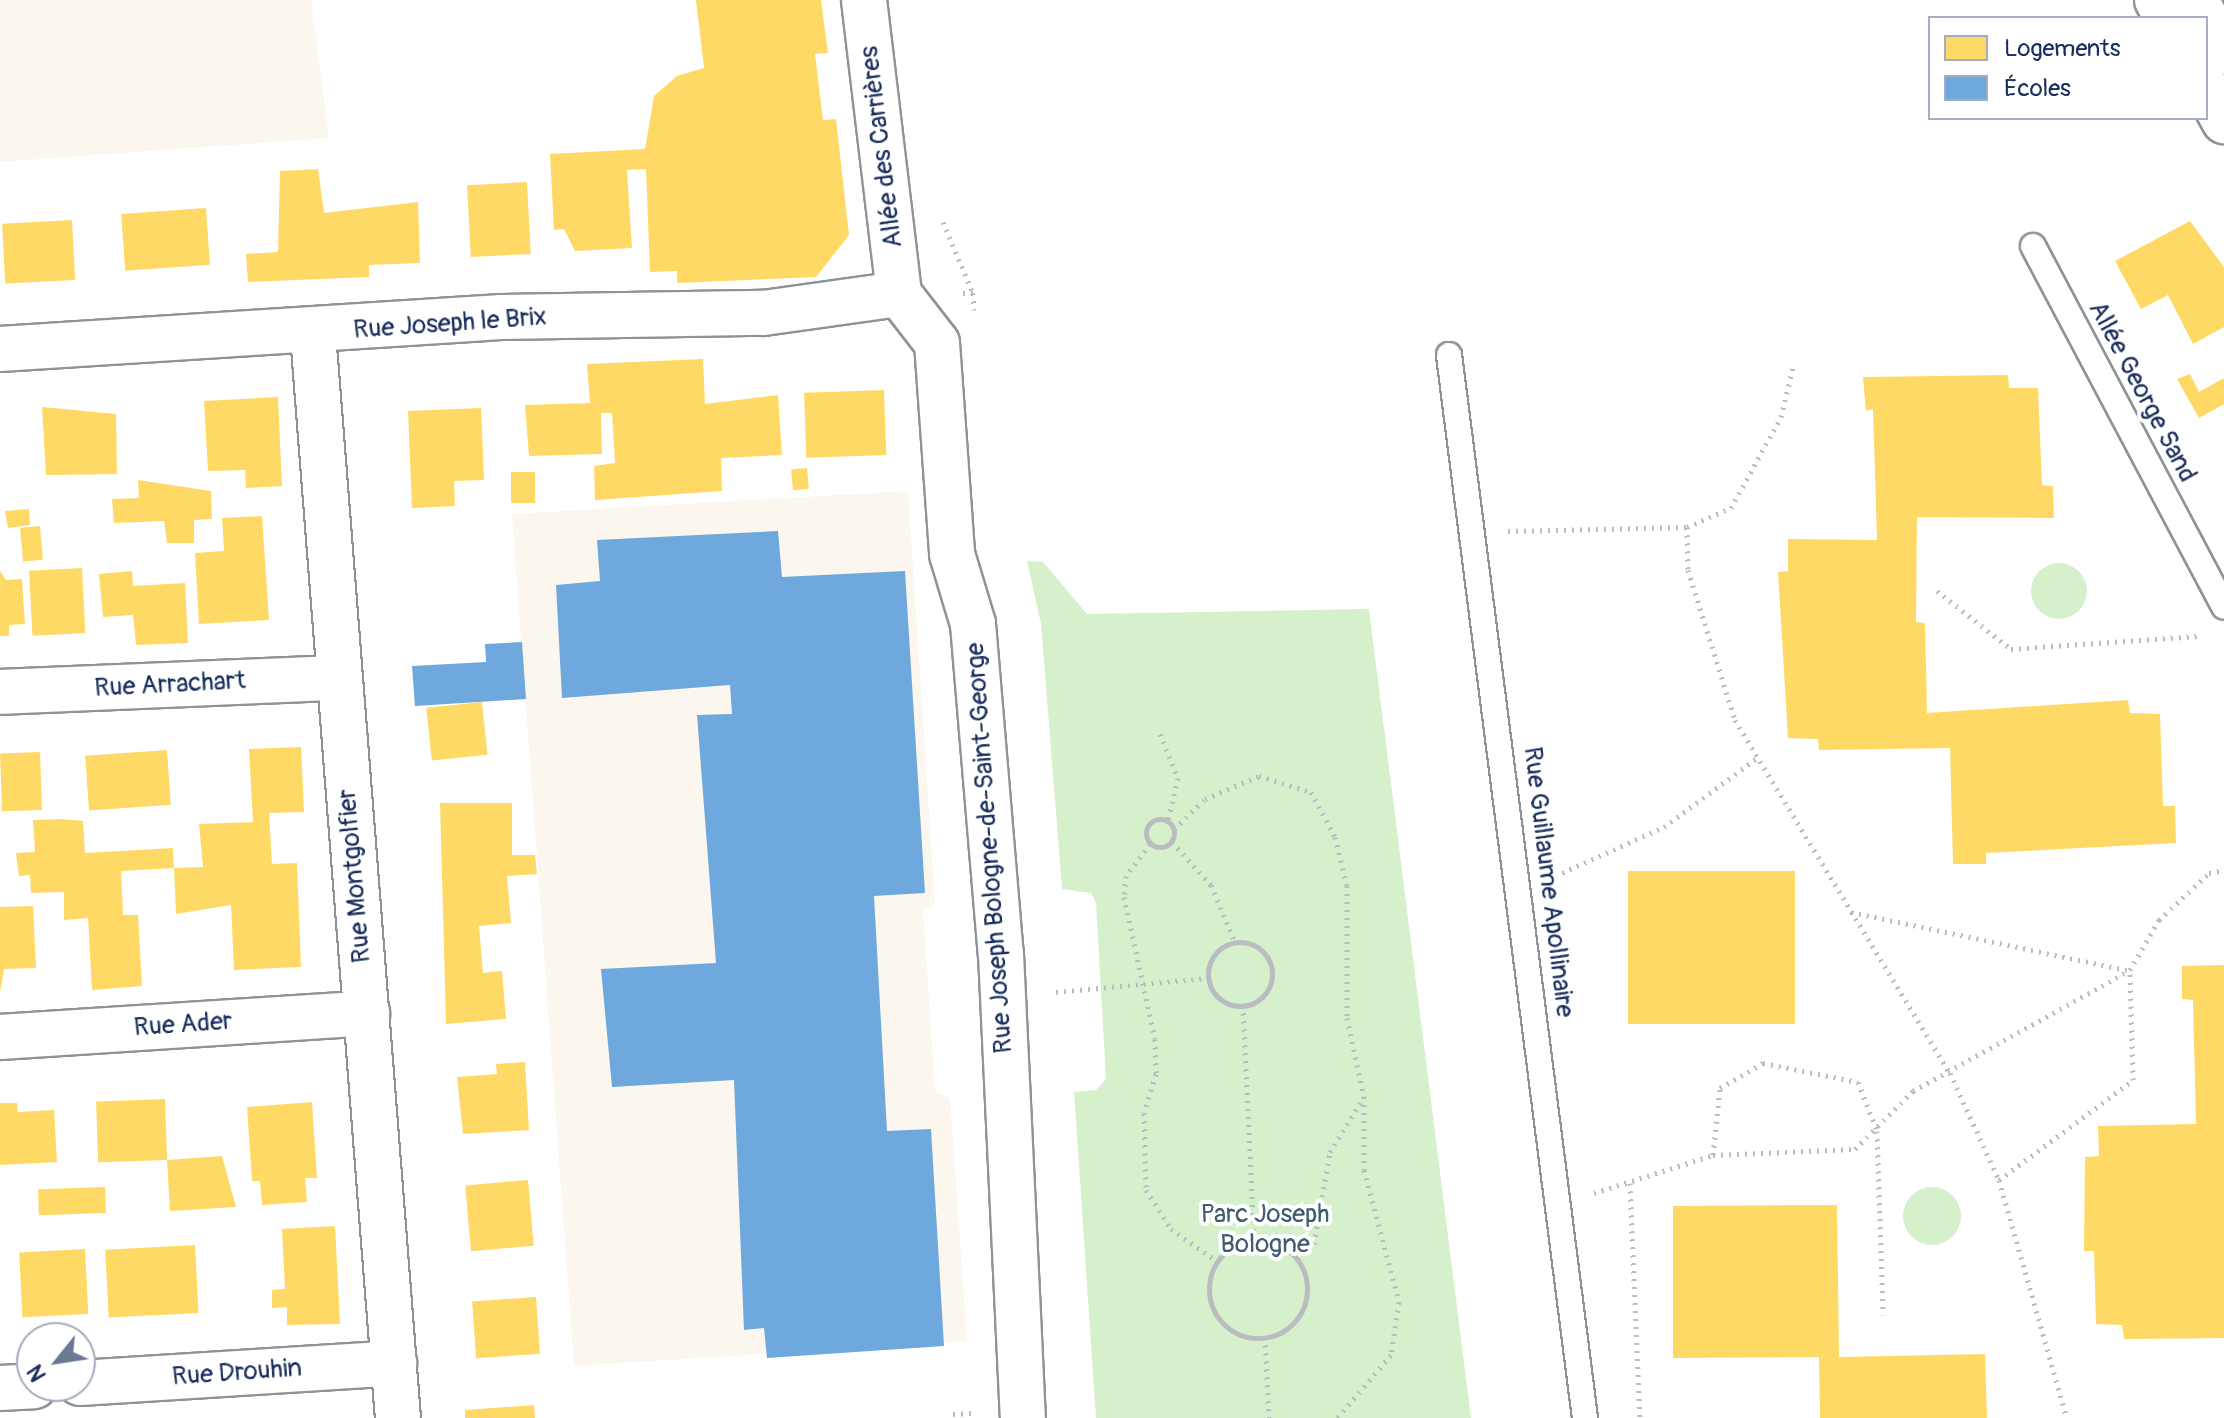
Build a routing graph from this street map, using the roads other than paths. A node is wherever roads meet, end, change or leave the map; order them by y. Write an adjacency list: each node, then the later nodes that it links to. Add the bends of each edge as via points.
1 (864, 0): 7 (street, Allée des Carrières)
2 (2208, 22): 3 (street)
3 (2224, 52)
4 (2208, 92): 5 (street)
5 (2224, 121)
6 (2033, 246): 11 (lane, Allée George Sand)
7 (899, 294): 8 (street, Rue Joseph le Brix, via 764,313 501,317); 19 (street, Rue Joseph Bologne-de-Saint-George, via 937,343 952,554 973,624 1001,954)
8 (313, 334): 9 (street, Rue Joseph le Brix); 12 (street, Rue Montgolfier)
9 (0, 349)
10 (1449, 355): 20 (lane, Rue Guillaume Apollinaire)
11 (2224, 607)
12 (339, 678): 13 (street, Rue Arrachart); 14 (street, Rue Montgolfier)
13 (0, 692)
14 (367, 1013): 15 (street, Rue Ader); 16 (street, Rue Montgolfier)
15 (0, 1037)
16 (394, 1363): 17 (street, Rue Drouhin); 18 (street, Rue Montgolfier)
17 (96, 1382)
18 (398, 1418)
19 (1023, 1418)
20 (1585, 1418)

